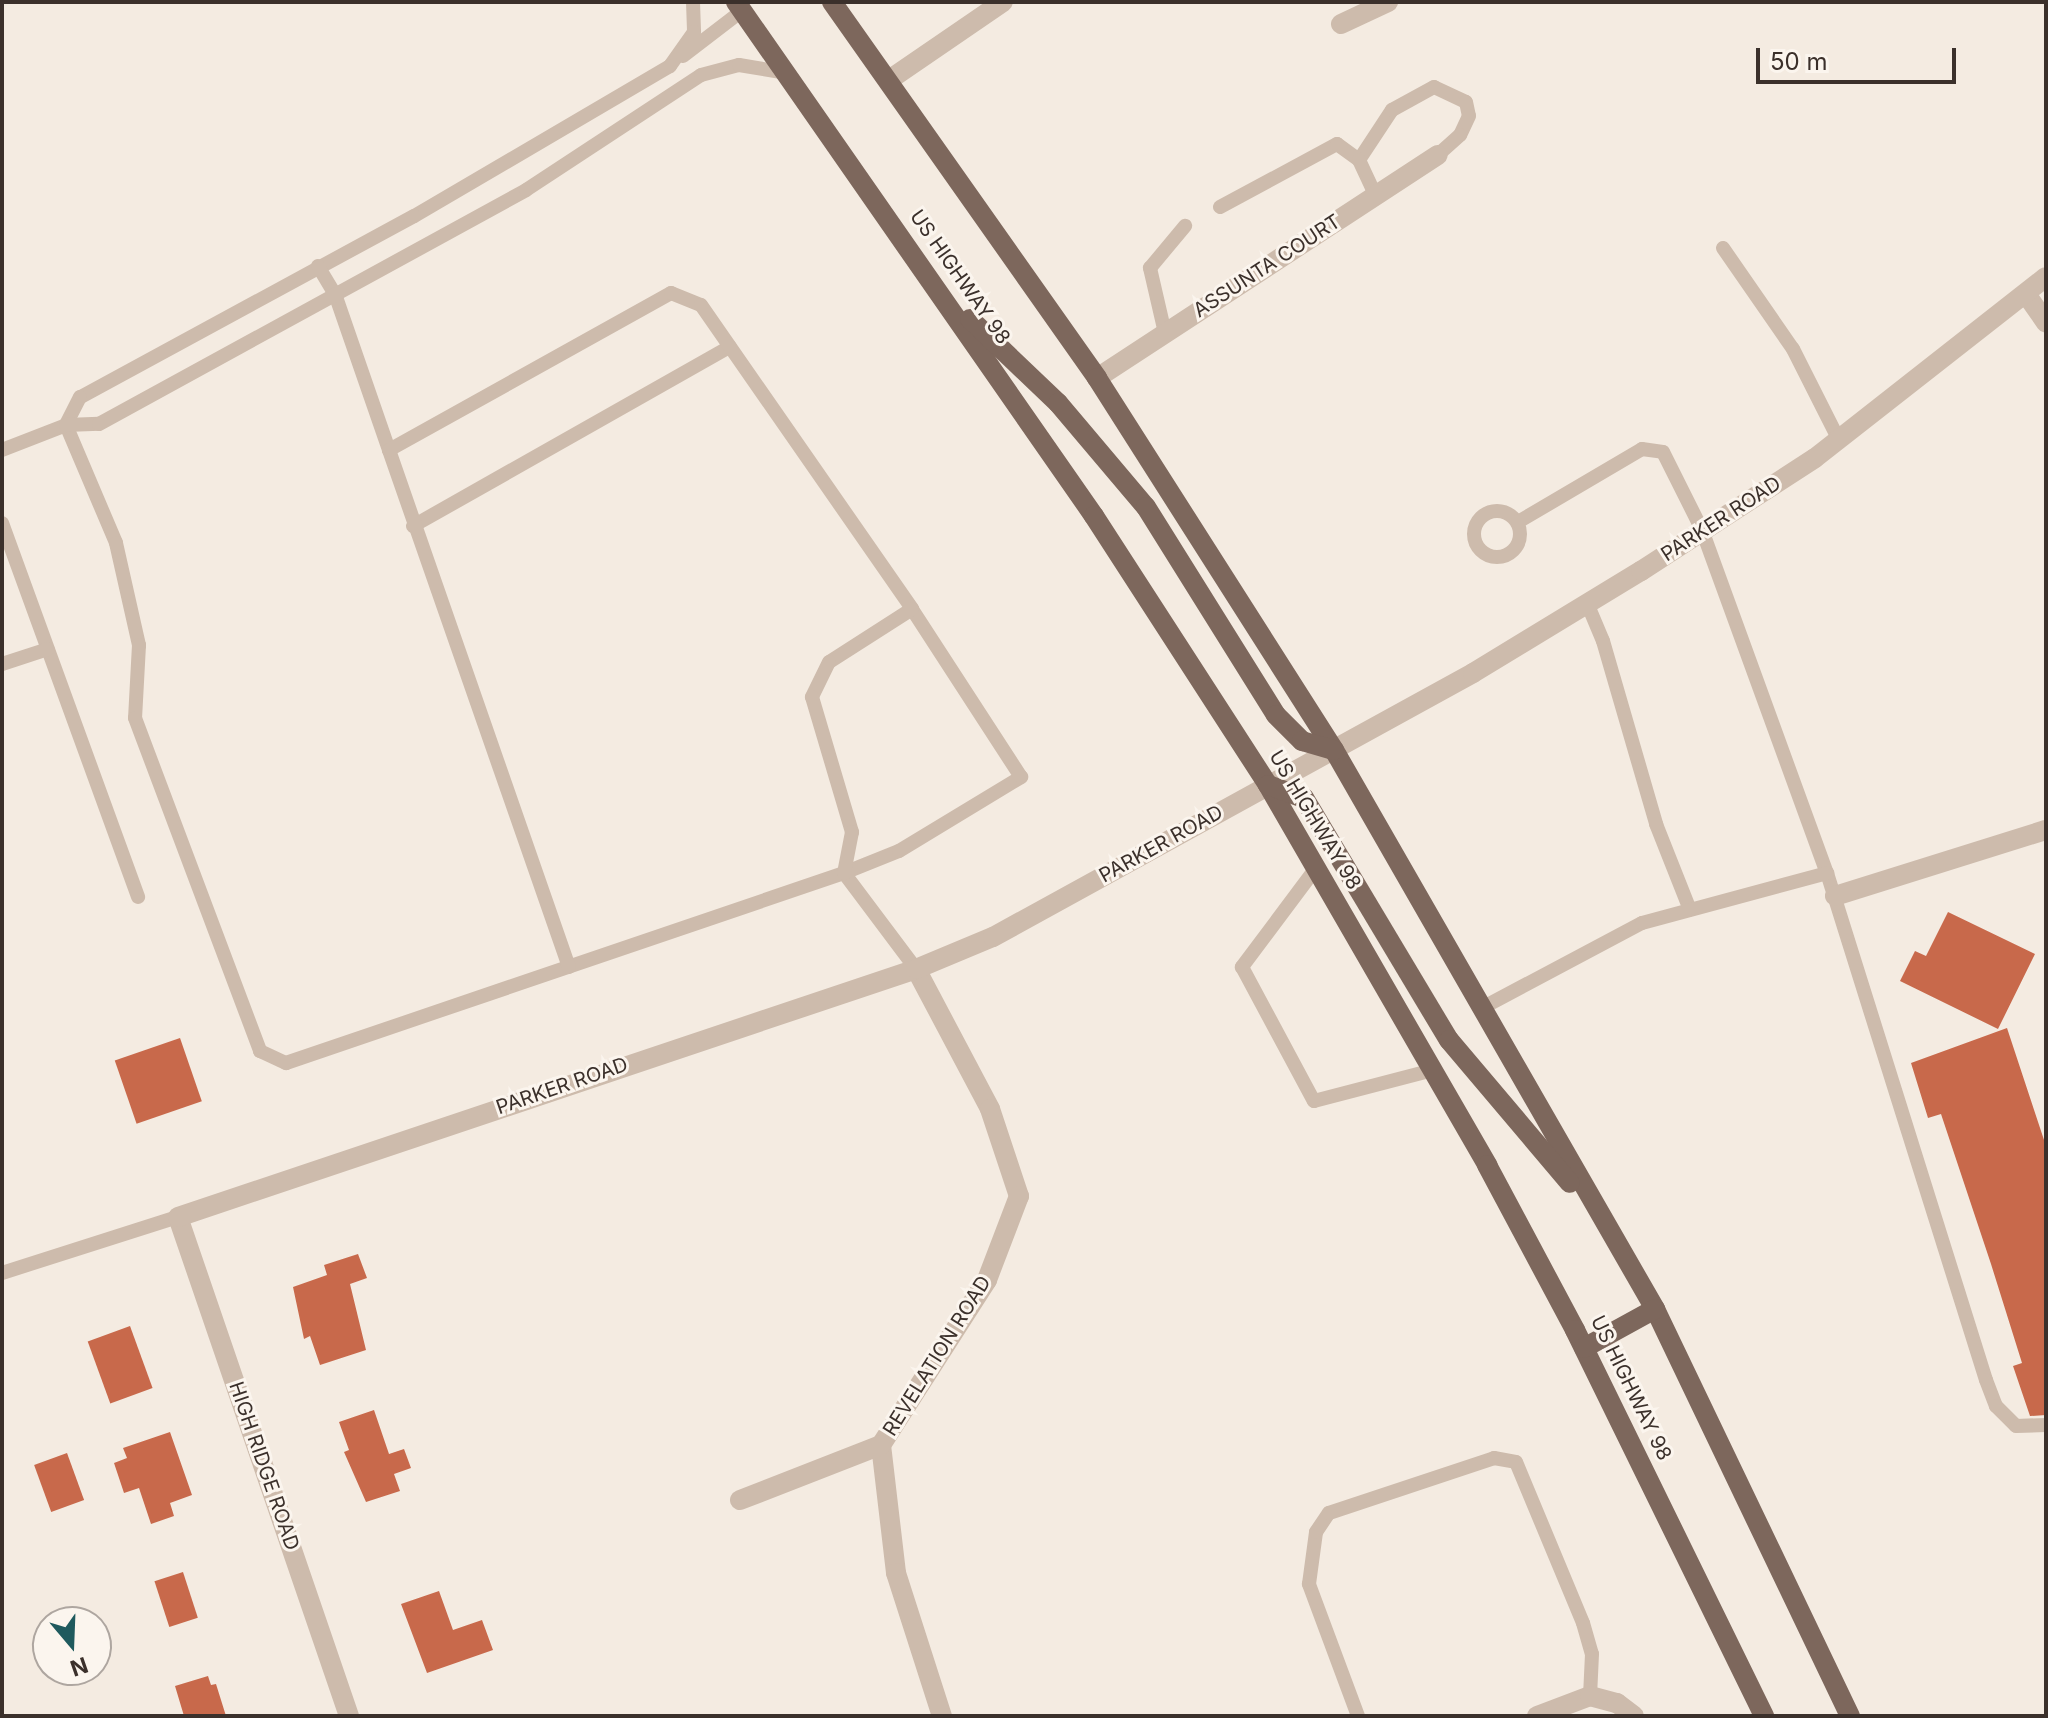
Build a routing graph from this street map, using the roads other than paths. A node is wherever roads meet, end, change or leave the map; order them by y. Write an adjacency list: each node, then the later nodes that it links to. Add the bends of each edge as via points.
1 (693, 2): 7 (lane, via 694,32)
2 (832, 2): 9 (main road)
3 (1003, 2): 9 (street)
4 (1388, 2): 6 (street)
5 (745, 5): 7 (lane); 8 (main road, US HIGHWAY 98)
6 (1341, 24)
7 (670, 66): 16 (lane)
8 (788, 73): 18 (main road, US HIGHWAY 98); 19 (lane, via 739,65 701,75 526,190)
9 (889, 80): 24 (main road)
10 (1438, 155): 11 (lane, via 1460,135 1469,116 1466,102 1434,87 1392,110); 12 (street, ASSUNTA COURT)
11 (1359, 160): 12 (lane); 13 (lane, via 1337,144 1325,148)
12 (1376, 196): 22 (street, ASSUNTA COURT)
13 (1220, 207)
14 (1185, 226): 22 (lane, via 1150,268)
15 (1723, 248): 26 (lane, via 1793,349)
16 (318, 266): 19 (lane); 25 (lane, via 80,397)
17 (2046, 277): 20 (street, PARKER ROAD)
18 (938, 288): 37 (main road, via 1058,403 1146,507 1276,715 1302,741); 38 (main road, US HIGHWAY 98)
19 (335, 294): 25 (lane, via 99,424); 28 (lane)
20 (2026, 294): 21 (street); 26 (street, PARKER ROAD)
21 (2046, 323)
22 (1165, 333): 24 (street, ASSUNTA COURT)
23 (730, 347): 28 (lane, via 701,305 671,293); 31 (lane); 34 (lane)
24 (1097, 378): 37 (main road)
25 (66, 425): 27 (lane); 46 (lane, via 116,543 139,645 135,718 260,1051 286,1063)
26 (1839, 440): 32 (street, PARKER ROAD)
27 (2, 450)
28 (389, 450): 31 (lane)
29 (1518, 522): 32 (lane, via 1615,463 1655,448 1663,452)
30 (2, 523): 35 (lane)
31 (413, 526): 46 (lane)
32 (1702, 530): 33 (street, PARKER ROAD); 42 (lane)
33 (1587, 603): 37 (street, PARKER ROAD); 45 (lane, via 1656,824)
34 (912, 609): 41 (lane, via 829,662 812,697 852,832); 41 (lane, via 1021,777 899,851)
35 (48, 649): 36 (lane); 44 (lane)
36 (2, 664)
37 (1334, 750): 38 (street, PARKER ROAD); 48 (main road)
38 (1268, 785): 40 (main road, US HIGHWAY 98); 47 (street, PARKER ROAD, via 1019,924); 51 (main road, via 1304,798 1449,1040)
39 (2046, 830): 43 (street)
40 (1316, 868): 49 (main road, US HIGHWAY 98); 49 (lane, via 1242,967 1314,1101)
41 (844, 873): 46 (lane); 47 (lane)
42 (1827, 873): 43 (lane); 45 (lane)
43 (1835, 896): 55 (lane, via 1996,1406 2016,1426)
44 (138, 897)
45 (1690, 910): 48 (lane, via 1642,923)
46 (569, 967)
47 (916, 969): 50 (street, PARKER ROAD); 56 (street, REVELATION ROAD, via 990,1109 1019,1196 987,1280)
48 (1480, 1009): 51 (main road)
49 (1433, 1070): 54 (main road, US HIGHWAY 98)
50 (178, 1217): 52 (lane); 59 (street, HIGH RIDGE ROAD)
51 (1606, 1226): 53 (main road)
52 (2, 1273)
53 (1655, 1309): 54 (main road); 65 (main road)
54 (1584, 1348): 64 (main road, US HIGHWAY 98)
55 (2046, 1425)
56 (881, 1445): 57 (street); 60 (street, REVELATION ROAD, via 896,1573)
57 (740, 1500)
58 (1590, 1696): 61 (lane, via 1592,1654 1583,1623 1516,1462 1494,1458 1329,1513 1316,1532 1309,1584); 62 (street); 63 (street, via 1617,1703)
59 (349, 1716)
60 (942, 1716)
61 (1358, 1716)
62 (1537, 1716)
63 (1634, 1716)
64 (1763, 1716)
65 (1850, 1716)

